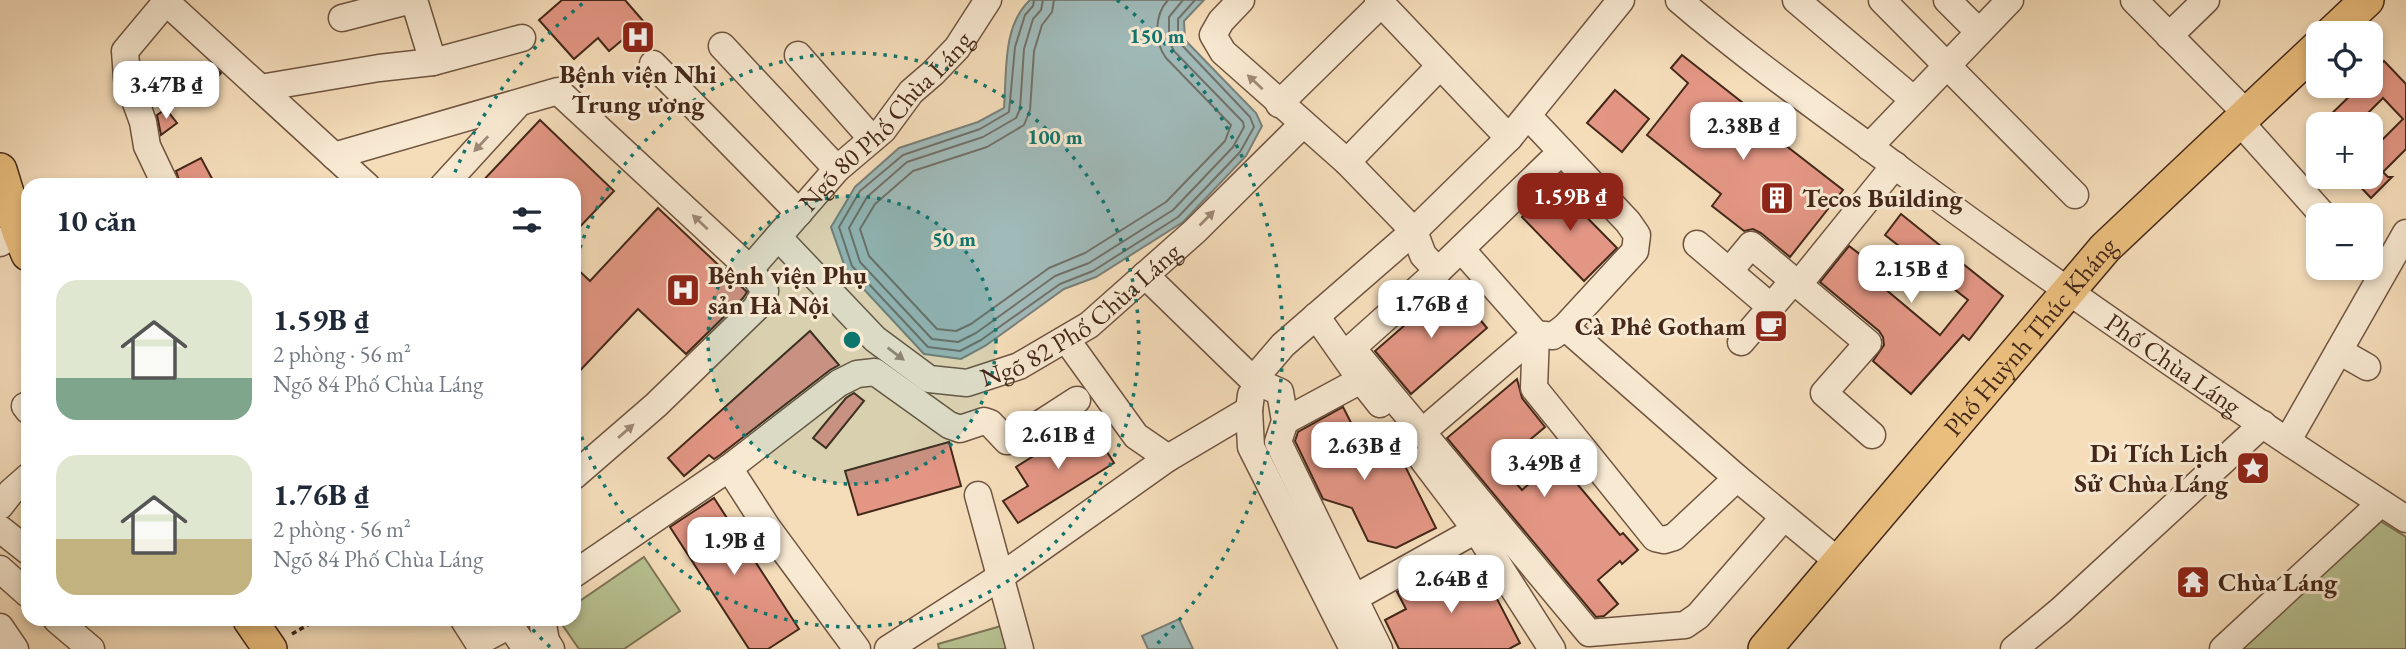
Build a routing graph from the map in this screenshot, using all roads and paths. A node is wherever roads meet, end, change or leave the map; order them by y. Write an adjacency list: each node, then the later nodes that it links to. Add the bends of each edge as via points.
1 (413, 0): 15 (street); 23 (street)
2 (1241, 0): 30 (street, one-way to 2, via 1223,52 1213,35)
3 (1621, 0): 31 (street)
4 (1796, 0): 28 (street)
5 (1882, 0): 25 (street)
6 (1948, 0): 17 (street)
7 (2010, 0): 17 (street)
8 (2134, 0): 18 (street)
9 (2206, 0): 18 (street)
10 (2367, 0): 16 (main road)
11 (165, 1): 27 (street); 43 (street, via 124,57 147,146)
12 (1379, 2): 26 (street); 30 (street)
13 (978, 5): 35 (street, Ngõ 80 Phố Chùa Láng, via 957,48 911,92)
14 (1696, 5): 36 (street, Phố Chùa Láng)
15 (342, 18)
16 (2345, 21)
17 (1979, 32): 25 (street)
18 (2169, 36): 32 (street)
19 (522, 38): 23 (street)
20 (722, 46): 41 (street)
21 (798, 55): 35 (street)
22 (2306, 58): 32 (main road, Phố Huỳnh Thúc Kháng)
23 (433, 62): 27 (street)
24 (653, 64): 48 (street)
25 (1947, 65): 28 (street); 46 (street)
26 (1440, 66): 34 (street); 39 (street)
27 (260, 88): 38 (street)
28 (1914, 100): 36 (street)
29 (519, 103): 38 (street); 45 (street, one-way to 45); 56 (street, one-way to 29, via 558,91)
30 (1279, 104): 33 (street)
31 (1528, 116): 34 (street); 37 (street)
32 (2243, 118): 47 (street); 60 (main road, Phố Huỳnh Thúc Kháng, via 2105,248)
33 (1303, 124): 39 (street); 58 (street, Ngõ 82 Phố Chùa Láng, one-way to 33)
34 (1509, 138): 49 (street)
35 (872, 139): 41 (street, Ngõ 80 Phố Chùa Láng)
36 (1869, 147): 40 (street, Phố Chùa Láng)
37 (1562, 152): 54 (street); 63 (street, via 1637,235 1635,250)
38 (334, 156): 44 (street)
39 (1348, 162): 49 (street)
40 (1895, 165): 59 (street); 60 (street, Phố Chùa Láng)
41 (837, 169): 48 (street, Ngõ 80 Phố Chùa Láng)
42 (0, 170): 52 (main road)
43 (162, 178)
44 (358, 178)
45 (450, 178)
46 (2075, 195)
47 (2313, 203)
48 (799, 214): 51 (street, Ngõ 80 Phố Chùa Láng)
49 (1415, 231): 57 (street, via 1423,255); 62 (street)
50 (2406, 233): 67 (street)
51 (778, 237): 56 (street, Ngõ 80 Phố Chùa Láng); 65 (street, Ngõ 82 Phố Chùa Láng, one-way to 65, via 875,339 929,379 967,383 1019,366)
52 (16, 243)
53 (1697, 244): 61 (street)
54 (1461, 249): 57 (street); 64 (street)
55 (1732, 268): 59 (street, via 1752,245)
56 (750, 269): 80 (street, one-way to 56, via 756,308 765,291)
57 (1438, 271): 75 (street, via 1352,348)
58 (1146, 275): 65 (street, Ngõ 82 Phố Chùa Láng); 69 (street)
59 (1798, 285): 61 (street, via 1789,286); 76 (street, via 1868,343 1824,393)
60 (2068, 292): 74 (street, Phố Chùa Láng); 89 (main road, Phố Huỳnh Thúc Kháng)
61 (1771, 307): 66 (street)
62 (1316, 316): 69 (street); 70 (street)
63 (1565, 327): 64 (street, via 1553,336); 81 (street)
64 (1536, 334): 75 (street); 81 (street, via 1534,388 1655,538 1674,537)
65 (1066, 339): 78 (street, via 1136,436)
66 (1741, 342)
67 (2339, 351): 68 (street); 77 (street)
68 (2367, 367)
69 (1253, 380): 72 (street); 73 (street, via 1280,392)
70 (1362, 380): 73 (street); 87 (street)
71 (1077, 400): 79 (street, via 1016,440 1007,440 984,421 960,429 949,425 875,372 857,374)
72 (1249, 410): 78 (street); 94 (street, via 1251,447)
73 (1285, 421): 94 (street, via 1278,442)
74 (2263, 424): 77 (street, Phố Chùa Láng); 114 (street)
75 (1422, 432): 84 (street, via 1589,633 1685,625 1698,616)
76 (1872, 435)
77 (2288, 440): 83 (street, Phố Chùa Láng)
78 (1168, 458): 92 (street)
79 (729, 468): 91 (street); 107 (street)
80 (581, 470)
81 (1738, 478): 84 (street)
82 (978, 495): 92 (street)
83 (2381, 503): 85 (street, Phố Chùa Láng); 115 (street)
84 (1784, 517): 89 (street)
85 (2406, 519)
86 (0, 529): 88 (street)
87 (1476, 530): 94 (street); 112 (street)
88 (21, 546)
89 (1839, 562): 113 (main road, Phố Huỳnh Thúc Kháng)
90 (0, 569): 93 (street)
91 (581, 569)
92 (1000, 577): 108 (street); 109 (street)
93 (21, 588)
94 (1344, 604): 110 (street); 111 (street)
95 (64, 626): 103 (street)
96 (254, 626): 104 (main road)
97 (468, 626): 98 (street, via 478,642)
98 (508, 626)
99 (511, 626): 105 (street)
100 (543, 626): 106 (street)
101 (0, 627): 102 (street)
102 (15, 649)
103 (91, 649)
104 (270, 649)
105 (526, 649)
106 (551, 649)
107 (857, 649)
108 (888, 649)
109 (1020, 649)
110 (1353, 649)
111 (1379, 649)
112 (1552, 649)
113 (1765, 649)
114 (2014, 649)
115 (2223, 649)

